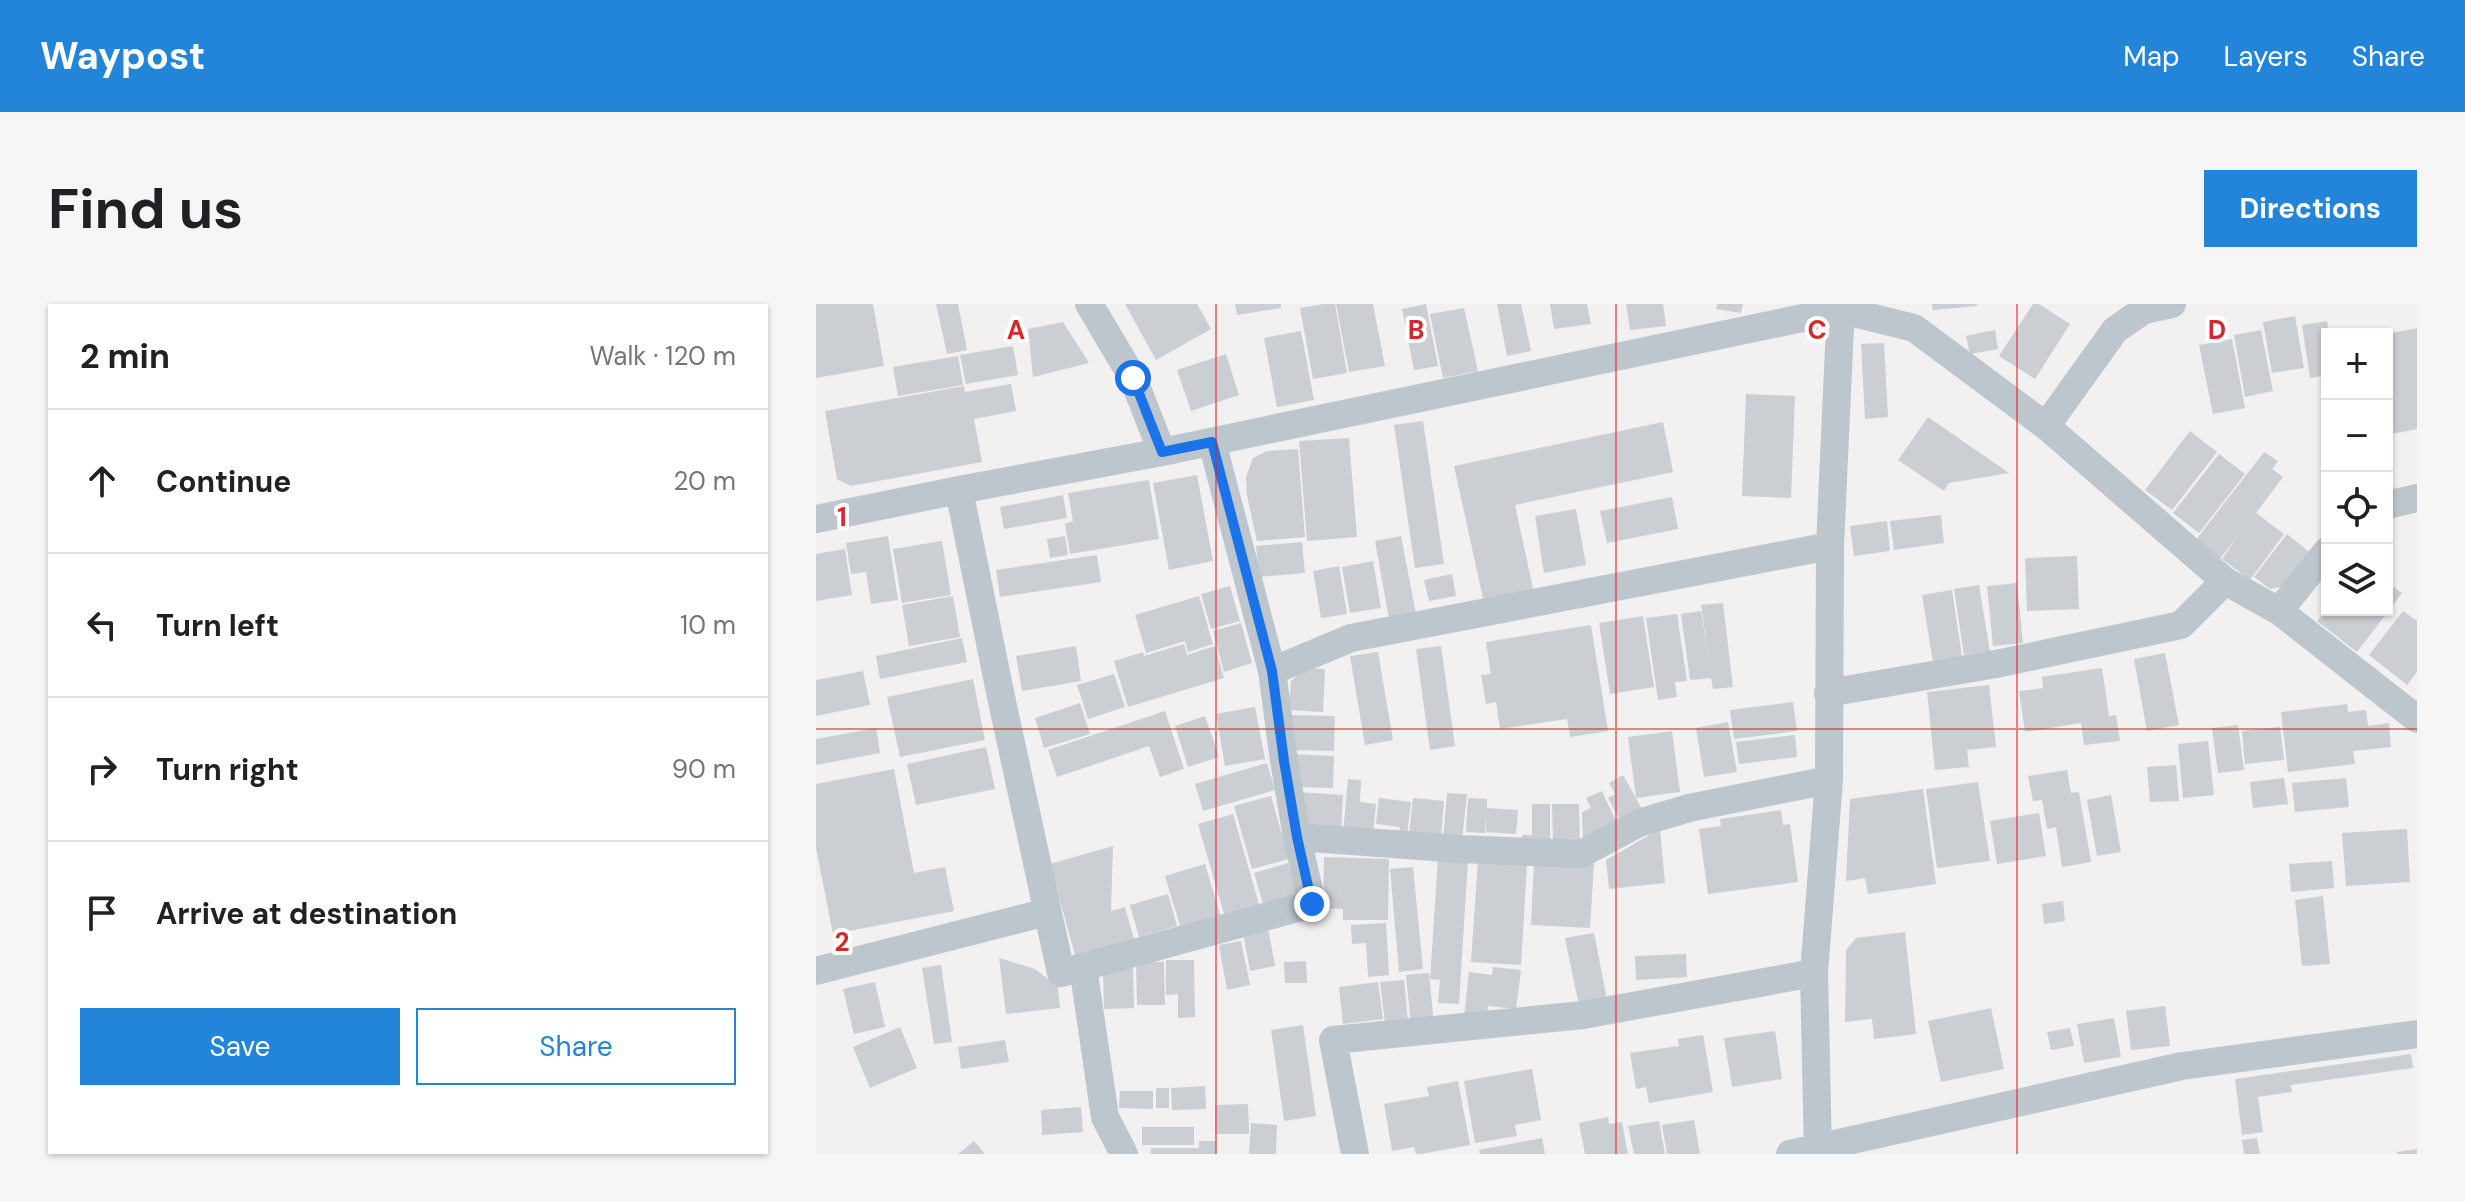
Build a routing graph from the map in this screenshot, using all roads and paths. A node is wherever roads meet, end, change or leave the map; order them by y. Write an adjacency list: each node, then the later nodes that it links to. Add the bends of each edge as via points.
1 (1089, 304): 6 (street, via 1133,378)
2 (2172, 304): 4 (street, via 2144,310 2115,330)
3 (1841, 307): 4 (street, via 1914,328); 5 (street); 11 (street)
4 (2046, 426): 13 (street)
5 (1212, 442): 6 (street); 15 (street)
6 (1162, 452): 7 (street)
7 (959, 490): 10 (street); 20 (street)
8 (2417, 498): 9 (street)
9 (2393, 504)
10 (816, 519)
11 (1830, 546): 15 (street, via 1351,638); 16 (street)
12 (2321, 558): 14 (street)
13 (2225, 581): 14 (street); 16 (street, via 2181,625)
14 (2279, 611): 17 (street)
15 (1272, 671): 19 (street)
16 (1828, 693): 18 (street)
17 (2417, 719)
18 (1829, 780): 19 (street, via 1689,808 1639,823 1581,854); 23 (street)
19 (1297, 837): 21 (street, via 1312,904)
20 (1047, 912): 21 (street, via 1061,973); 22 (street)
21 (1083, 967): 26 (street, via 1105,1117)
22 (816, 971)
23 (1814, 973): 25 (street); 27 (street, via 1583,1015 1333,1040)
24 (2417, 1034): 25 (street, via 2182,1066)
25 (1819, 1151): 28 (street)
26 (1124, 1154)
27 (1355, 1154)
28 (1790, 1154)

